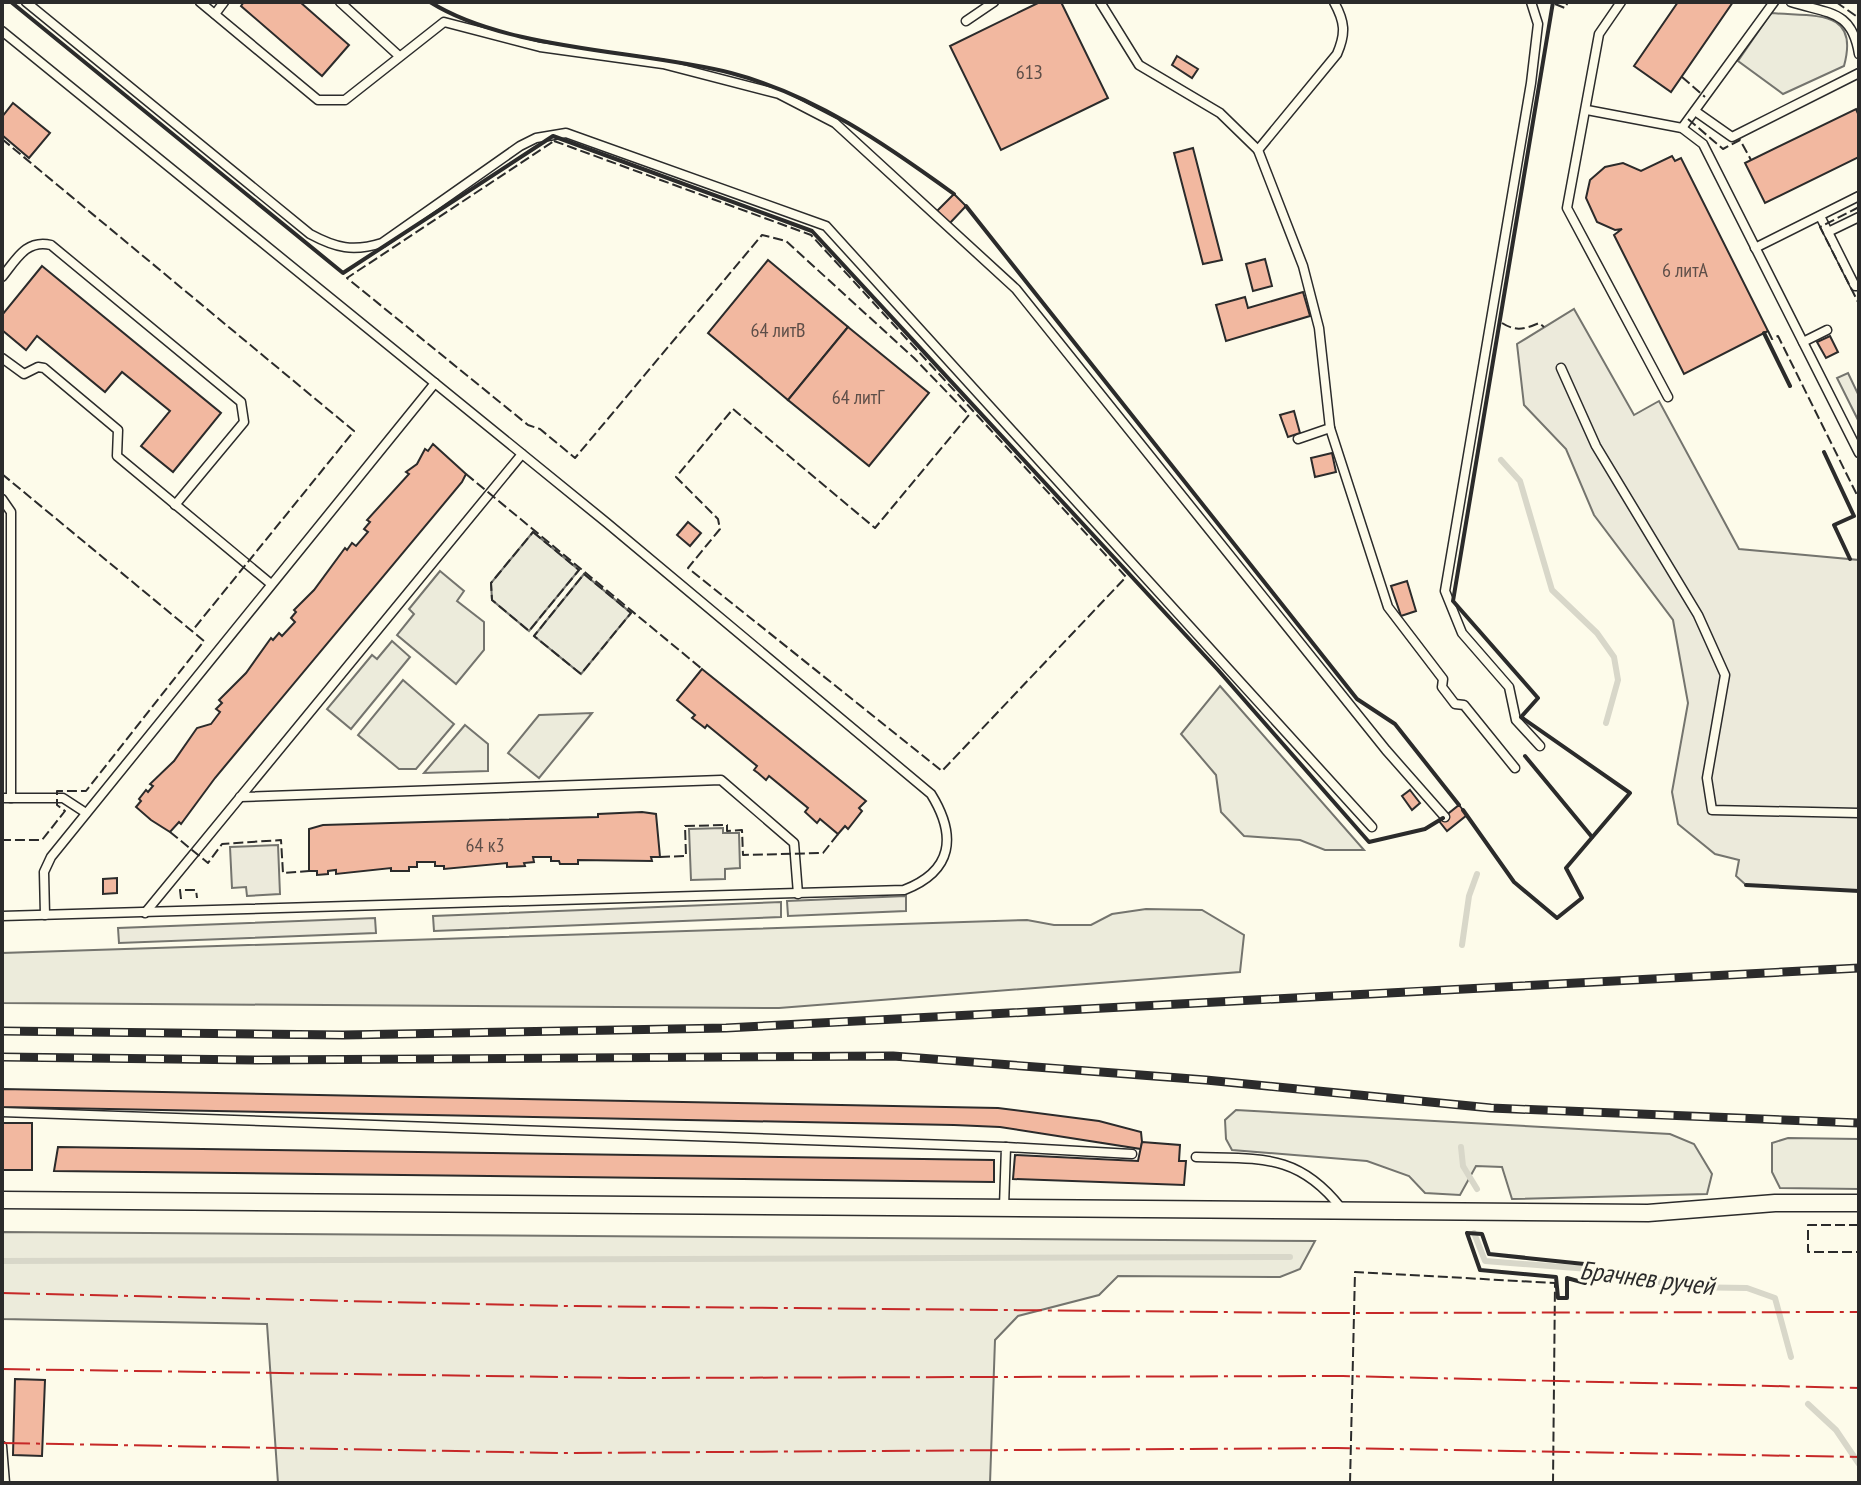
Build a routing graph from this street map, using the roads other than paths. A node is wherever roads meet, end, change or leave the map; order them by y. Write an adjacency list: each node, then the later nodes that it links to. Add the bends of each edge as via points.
1 (26, 2): 49 (lane, via 310,234 333,247 360,250 382,243 520,146 566,133 826,226)
2 (200, 2): 12 (lane)
3 (224, 2): 12 (lane)
4 (340, 2): 16 (lane)
5 (994, 2): 13 (lane)
6 (1100, 2): 21 (lane, via 1139,65 1220,113)
7 (1334, 2): 21 (lane, via 1344,36 1337,54)
8 (1531, 2): 42 (lane, via 1538,24 1531,83 1445,591 1462,633 1509,687 1516,720)
9 (1621, 2): 18 (lane, via 1599,34)
10 (1774, 2): 19 (lane)
11 (1791, 2): 15 (lane, via 1846,20 1854,29)
12 (215, 14): 16 (lane, via 318,100 345,100)
13 (966, 21)
14 (2, 31): 33 (lane)
15 (1859, 54)
16 (398, 55): 48 (lane, via 444,22 540,47 663,64 779,94 835,123 1016,289)
17 (1859, 73): 19 (lane, via 1732,137)
18 (1587, 110): 20 (lane); 34 (lane, via 1567,208)
19 (1695, 111): 20 (lane)
20 (1682, 128): 26 (lane, via 1703,144)
21 (1258, 150): 35 (lane, via 1303,266 1319,328)
22 (1859, 196): 23 (lane)
23 (1820, 216): 25 (lane); 26 (lane)
24 (1859, 217): 25 (lane)
25 (1828, 232): 28 (lane)
26 (1755, 248): 30 (lane)
27 (2, 277): 40 (lane, via 27,247 51,245 241,402 244,422)
28 (1859, 286)
29 (1827, 330): 30 (lane)
30 (1803, 342): 37 (lane)
31 (2, 358): 40 (lane, via 24,374 44,368 118,430 117,456)
32 (1561, 368): 47 (lane, via 1596,446 1698,615 1725,675 1707,778 1712,810)
33 (435, 383): 38 (lane); 41 (lane)
34 (1668, 397)
35 (1330, 428): 36 (lane); 43 (lane, via 1388,607 1443,679 1442,687 1455,704 1464,705)
36 (1298, 439)
37 (1859, 453)
38 (522, 454): 44 (lane); 50 (lane, via 931,794 944,815 946,853 922,883 904,890)
39 (2, 499): 45 (lane, via 11,512)
40 (175, 505): 41 (lane)
41 (271, 584): 46 (lane)
42 (1540, 746)
43 (1515, 768)
44 (240, 797): 50 (lane, via 721,780 794,843); 51 (lane)
45 (6, 798): 46 (lane, via 63,798)
46 (86, 813): 52 (lane, via 44,872)
47 (1859, 813)
48 (1445, 817)
49 (1372, 827)
50 (798, 894): 51 (lane)
51 (145, 913): 52 (lane)
52 (45, 915): 53 (lane)
53 (2, 916)
54 (2, 1112): 55 (lane)
55 (1006, 1147): 56 (lane); 60 (lane)
56 (1132, 1154)
57 (1196, 1157): 61 (lane, via 1287,1165 1320,1182)
58 (2, 1200): 60 (street)
59 (1859, 1203): 61 (street, via 1648,1213)
60 (1004, 1207): 61 (street)
61 (1341, 1209)
62 (2, 1446): 63 (lane)
63 (5, 1483)

